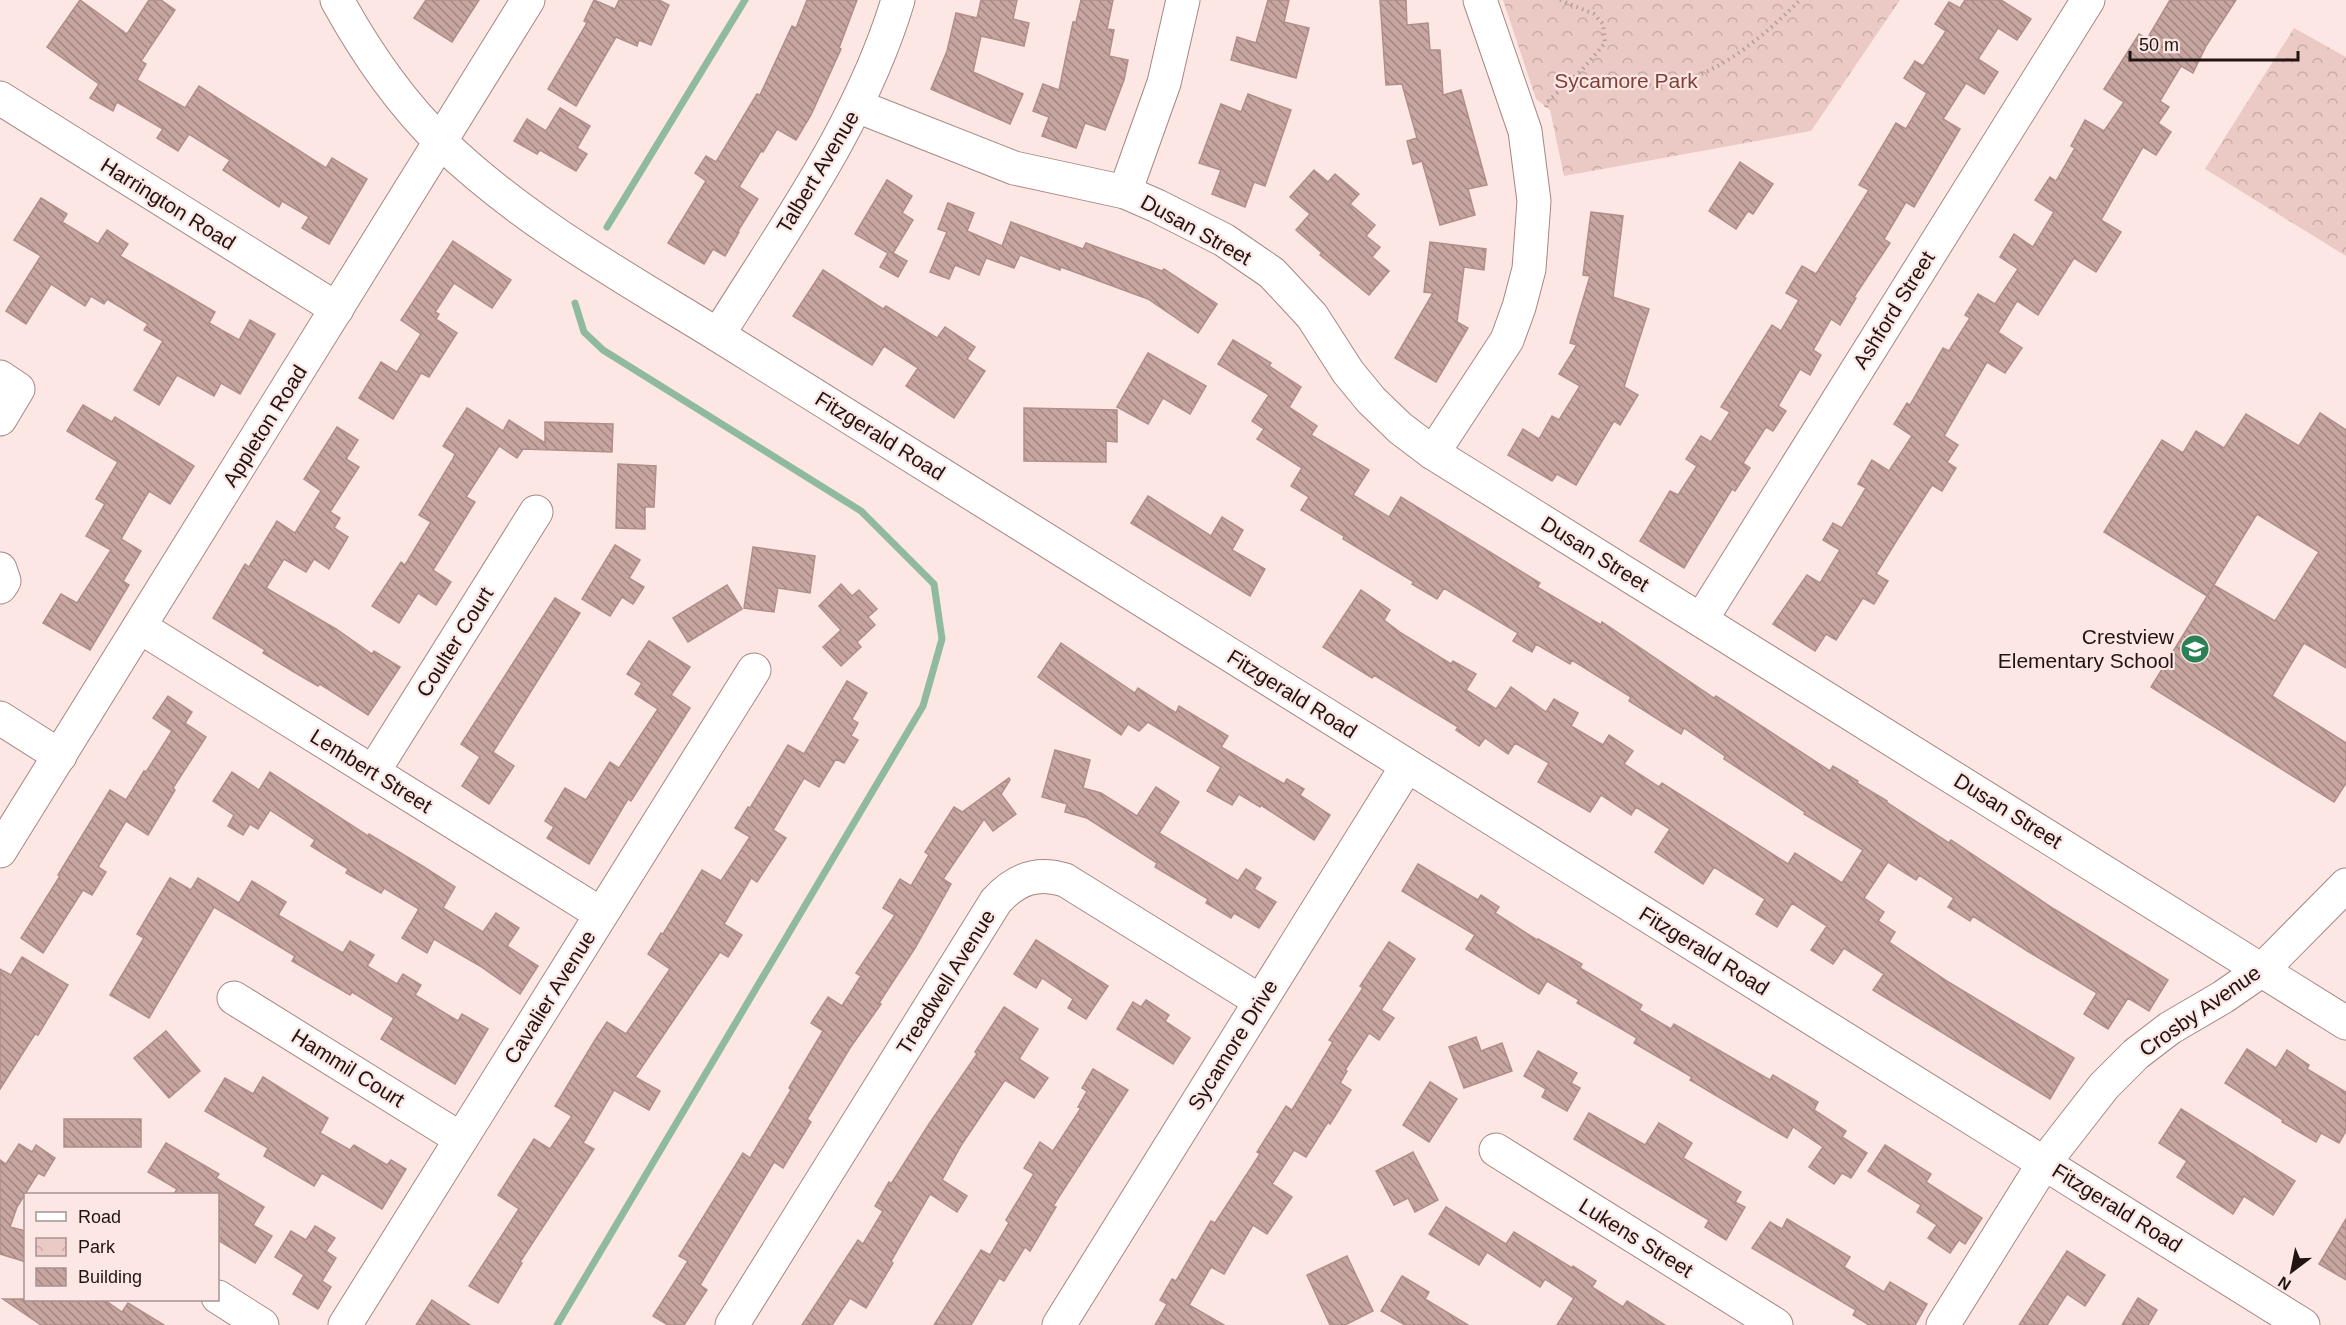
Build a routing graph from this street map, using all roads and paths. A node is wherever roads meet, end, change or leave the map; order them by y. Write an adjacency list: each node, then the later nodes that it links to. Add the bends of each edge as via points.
1 (337, 0): 13 (street, Fitzgerald Road, via 392,86)
2 (528, 0): 13 (street, Appleton Road)
3 (898, 0): 11 (street, Talbert Avenue)
4 (1183, 0): 14 (street, via 1164,83)
5 (1480, 0): 19 (street, via 1525,131 1534,201 1529,269 1507,339)
6 (1560, 0): 9 (path, via 1594,14 1605,32 1605,43)
7 (1800, 0): 9 (path, via 1745,48 1720,64 1677,81)
8 (2088, 0): 23 (street, Ashford Street)
9 (1565, 86): 12 (path, via 1547,102)
10 (0, 99): 15 (street, Harrington Road)
11 (857, 106): 14 (street, Dusan Street, via 1014,168); 16 (street, Talbert Avenue)
12 (1545, 109)
13 (441, 142): 15 (street, Appleton Road); 16 (street, Fitzgerald Road, via 508,200 554,233)
14 (1125, 192): 19 (street, Dusan Street, via 1224,240 1272,273 1312,316 1371,400)
15 (337, 309): 24 (street, Appleton Road)
16 (718, 335): 28 (street, Fitzgerald Road)
17 (0, 377): 18 (street, via 18,389)
18 (0, 419)
19 (1433, 453): 23 (street, Dusan Street)
20 (536, 512): 29 (street, Coulter Court)
21 (0, 569): 22 (street, via 4,581)
22 (0, 587)
23 (1701, 620): 33 (street, Dusan Street)
24 (140, 627): 27 (street, Appleton Road); 29 (street, Lembert Street)
25 (754, 670): 32 (street, Cavalier Avenue)
26 (0, 718): 27 (street)
27 (60, 756): 30 (street, Appleton Road)
28 (1407, 766): 35 (street, Sycamore Drive); 39 (street, Fitzgerald Road)
29 (373, 772): 32 (street, Lembert Street)
30 (0, 851)
31 (2346, 885): 33 (street, Crosby Avenue)
32 (601, 914): 37 (street, Cavalier Avenue)
33 (2262, 970): 36 (street, Dusan Street); 39 (street, Crosby Avenue, via 2136,1054 2104,1086)
34 (234, 998): 37 (street, Hammil Court)
35 (1260, 1001): 43 (street, Treadwell Avenue, via 1065,880 1035,876 1021,880 996,901); 44 (street, Sycamore Drive)
36 (2346, 1023)
37 (461, 1139): 42 (street, Cavalier Avenue)
38 (1496, 1150): 45 (street, Lukens Street)
39 (2044, 1163): 46 (street, Crosby Avenue); 47 (street, Fitzgerald Road)
40 (219, 1298): 41 (street)
41 (262, 1325)
42 (345, 1325)
43 (732, 1325)
44 (1059, 1325)
45 (1776, 1325)
46 (1943, 1325)
47 (2303, 1325)

